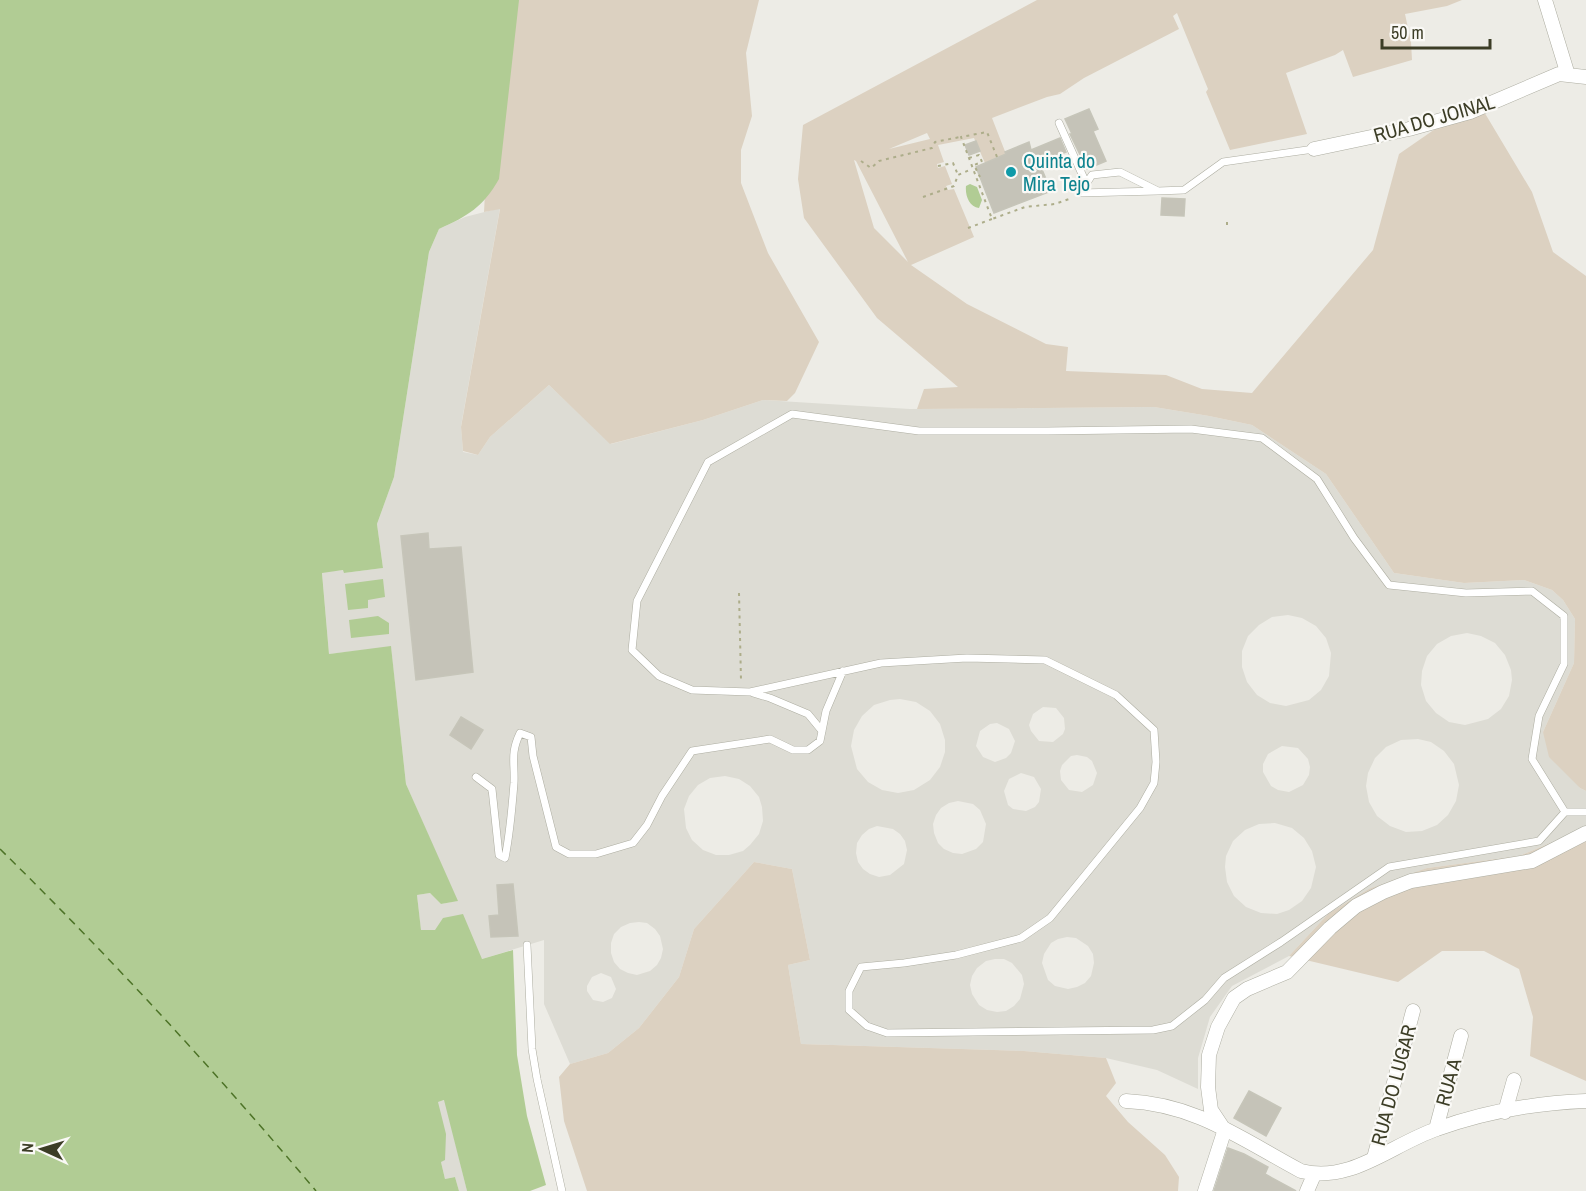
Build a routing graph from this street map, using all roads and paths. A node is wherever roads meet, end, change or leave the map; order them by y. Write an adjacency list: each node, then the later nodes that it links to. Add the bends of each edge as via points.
1 (1545, 0): 2 (street)
2 (1568, 75): 3 (street, RUA DO JOINAL); 6 (street, RUA DO JOINAL, via 1559,74 1470,112)
3 (1586, 77)
4 (1059, 123): 14 (lane)
5 (961, 137): 7 (path, via 987,132); 8 (path); 9 (path, via 879,161 872,168)
6 (1314, 149): 15 (lane, via 1223,162 1184,190)
7 (997, 157)
8 (969, 158): 13 (path, via 979,155 982,162 974,165); 18 (path)
9 (861, 160)
10 (938, 166): 12 (path, via 953,163)
11 (972, 169): 12 (path)
12 (958, 175): 16 (path, via 954,186)
13 (980, 177)
14 (1086, 183): 15 (lane, via 1092,175 1120,172); 15 (lane, via 1080,193)
15 (1158, 191)
16 (923, 197)
17 (1075, 197): 18 (path, via 1025,207)
18 (992, 219): 20 (path)
19 (1227, 222): 21 (path)
20 (968, 228)
21 (1227, 228)
22 (739, 593): 24 (path)
23 (843, 671): 25 (lane); 26 (lane); 28 (lane, via 924,660 1045,660 1116,695 1154,730 1154,783 1140,808 1050,918 1021,938 956,955 861,967 849,991 849,1010 867,1026 887,1033 1153,1030 1172,1026 1205,1000 1224,978 1389,867 1539,841)
24 (741, 683)
25 (750, 692): 26 (lane, via 808,714); 28 (lane, via 692,690 659,676 632,650 638,601 708,462 792,414 919,431 1191,429 1262,438 1317,479 1389,585 1466,593 1532,591 1564,616 1564,664 1539,716 1532,759)
26 (822, 731): 27 (lane, via 820,741 808,750 793,750 770,739 692,751 633,843 596,854 570,854 556,847 531,737 520,733 513,748 514,789 505,858 499,855 492,789)
27 (476, 777)
28 (1565, 812): 29 (lane)
29 (1586, 812)
30 (1586, 832): 38 (street, via 1532,861 1411,880 1383,892 1356,906 1287,972 1247,988 1234,998 1218,1027 1209,1055 1211,1110)
31 (527, 945): 42 (lane, via 534,1059)
32 (1413, 1011): 40 (street, RUA DO LUGAR)
33 (1461, 1036): 39 (street, RUA A)
34 (1514, 1080): 37 (street)
35 (1126, 1101): 38 (street, via 1176,1108)
36 (1586, 1101): 37 (street)
37 (1505, 1112): 39 (street)
38 (1224, 1129): 41 (street, via 1301,1172); 43 (street)
39 (1436, 1129): 40 (street)
40 (1374, 1158): 41 (street, via 1338,1173)
41 (1314, 1175): 44 (street)
42 (562, 1191)
43 (1205, 1191)
44 (1307, 1191)

